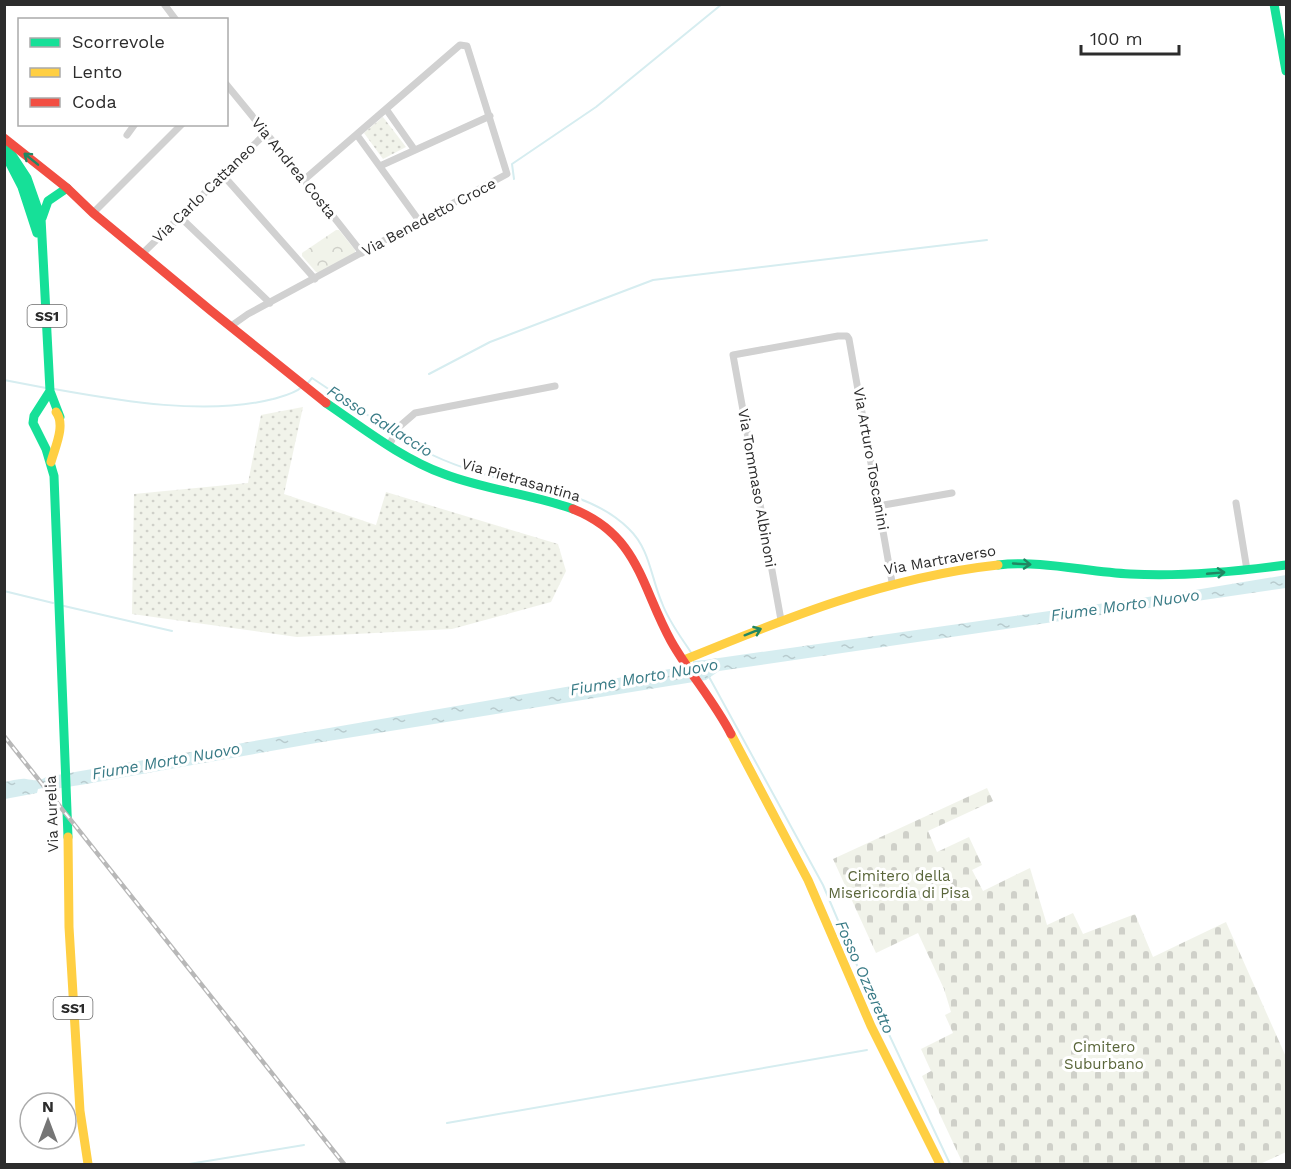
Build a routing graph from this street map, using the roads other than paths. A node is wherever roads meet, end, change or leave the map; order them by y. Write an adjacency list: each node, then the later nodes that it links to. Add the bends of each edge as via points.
1 (164, 4): 3 (street)
2 (1274, 4): 4 (street)
3 (174, 18)
4 (1287, 71)
5 (228, 87): 10 (street, Via Andrea Costa)
6 (386, 109): 7 (street, Via Benedetto Croce, via 464,44 470,51); 12 (street); 15 (street)
7 (490, 116): 15 (street); 23 (street, Via Benedetto Croce, via 507,174)
8 (134, 126): 11 (street)
9 (180, 126): 21 (street)
10 (265, 134): 18 (street, Via Carlo Cattaneo); 19 (street, Via Andrea Costa)
11 (128, 135)
12 (357, 135): 17 (street); 19 (street)
13 (4, 138): 20 (street, Via Pietrasantina, one-way to 13)
14 (4, 143): 24 (street, SS1, via 30,185)
15 (414, 149): 17 (street)
16 (4, 154): 27 (street, SS1, via 22,187)
17 (380, 166): 23 (street)
18 (222, 174): 22 (street, Via Carlo Cattaneo); 28 (street)
19 (305, 179): 26 (street, Via Andrea Costa)
20 (67, 188): 21 (street, Via Pietrasantina); 24 (street, via 46,204)
21 (93, 213): 25 (street, Via Pietrasantina)
22 (179, 216): 25 (street, Via Carlo Cattaneo); 29 (street)
23 (420, 222): 26 (street, Via Benedetto Croce)
24 (42, 226): 27 (street, SS1)
25 (142, 253): 30 (street, Via Pietrasantina)
26 (362, 253): 28 (street, Via Benedetto Croce)
27 (43, 256): 33 (street, SS1)
28 (315, 279): 29 (street, Via Benedetto Croce)
29 (270, 303): 30 (street, Via Benedetto Croce)
30 (231, 326): 38 (street, Via Pietrasantina, via 339,413)
31 (847, 336): 42 (street, Via Arturo Toscanini, via 851,341); 46 (street, Via Tommaso Albinoni, via 733,355)
32 (555, 386): 38 (street, via 415,413)
33 (50, 391): 34 (street, SS1); 35 (street, SS1)
34 (39, 411): 35 (street, via 51,409); 37 (street, SS1, via 33,423)
35 (60, 417): 36 (street, SS1)
36 (58, 431): 37 (street, via 49,436); 39 (street, Via Aurelia / SS1)
37 (39, 434): 39 (street, Via Aurelia / SS1)
38 (389, 445): 47 (street, Via Pietrasantina, via 443,474 550,501 602,524 631,555 662,624)
39 (51, 463): 48 (street, Via Aurelia / SS1, via 73,1008)
40 (952, 493): 42 (street)
41 (1236, 503): 44 (street)
42 (878, 506): 45 (street, Via Arturo Toscanini)
43 (1287, 566): 44 (street, Via Martraverso)
44 (1247, 570): 45 (street, Via Martraverso, one-way to 44, via 1008,564 1129,574)
45 (892, 582): 46 (street, Via Martraverso)
46 (781, 620): 47 (street, Via Martraverso, one-way to 46)
47 (686, 660): 49 (street, Via Pietrasantina, via 728,728 808,880 871,1026)
48 (87, 1164)
49 (940, 1164)

